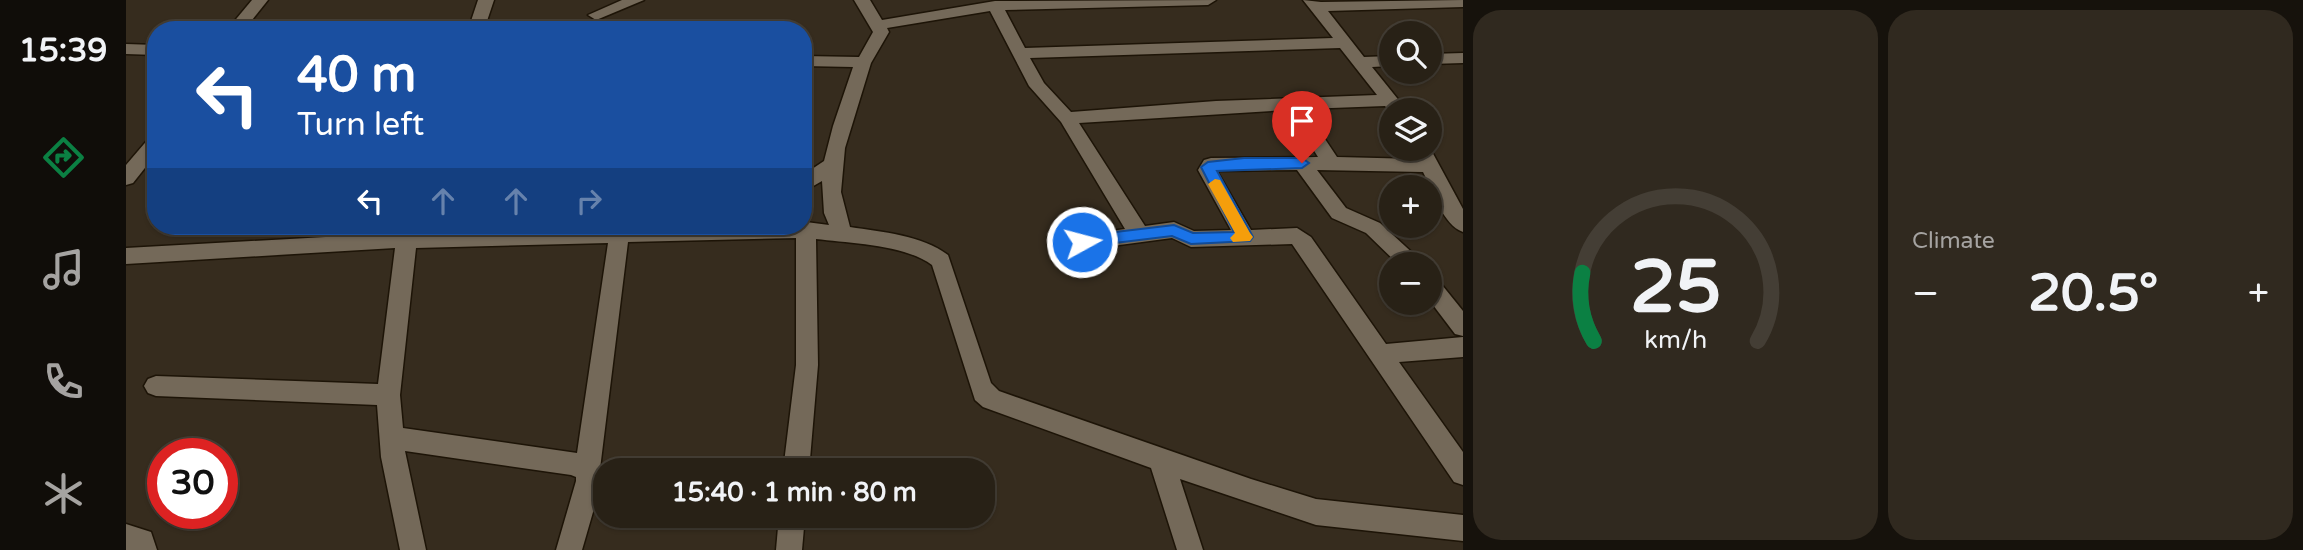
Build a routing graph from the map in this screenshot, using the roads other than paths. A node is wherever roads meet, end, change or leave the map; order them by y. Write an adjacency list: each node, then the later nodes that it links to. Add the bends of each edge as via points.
1 (260, 0): 11 (street)
2 (486, 0): 12 (street)
3 (636, 0): 10 (street)
4 (862, 0): 13 (street)
5 (1208, 0): 6 (street)
6 (1137, 1): 9 (street)
7 (1463, 2): 8 (street)
8 (1314, 3): 14 (street)
9 (995, 6): 13 (street); 17 (street)
10 (596, 15)
11 (242, 21)
12 (479, 21)
13 (879, 25): 22 (street, via 878,39)
14 (1345, 43): 17 (street); 23 (street)
15 (147, 50): 16 (street)
16 (128, 51)
17 (1020, 53): 27 (street, via 1037,86)
18 (1442, 59): 19 (street)
19 (1461, 59)
20 (812, 61): 22 (street)
21 (1379, 61): 23 (street)
22 (863, 62): 33 (street)
23 (1360, 62): 24 (street)
24 (1388, 98)
25 (1292, 103): 26 (street); 27 (street); 32 (street)
26 (1379, 105)
27 (1067, 118): 40 (street)
28 (147, 152): 34 (street)
29 (1379, 160): 32 (street)
30 (1429, 161): 36 (street)
31 (1302, 163): 32 (street); 47 (street, via 1208,167); 49 (street, via 1339,213 1373,228)
32 (1332, 163)
33 (830, 166): 35 (street); 39 (street, via 833,217)
34 (126, 178)
35 (812, 179)
36 (1455, 203): 37 (street)
37 (1463, 224)
38 (812, 231): 39 (street)
39 (842, 234): 59 (street, via 937,255 979,383 991,399)
40 (1139, 234): 47 (street, via 1174,230 1191,239); 48 (street)
41 (383, 235): 50 (street)
42 (407, 235): 56 (street)
43 (548, 235): 46 (street)
44 (636, 235): 46 (street)
45 (806, 235): 58 (street, via 807,365)
46 (619, 236): 60 (street)
47 (1245, 237): 54 (street, via 1297,236)
48 (1082, 242)
49 (1398, 252)
50 (126, 256)
51 (1442, 301): 52 (street)
52 (1463, 327)
53 (1463, 347): 54 (street)
54 (1380, 354): 61 (street)
55 (156, 386): 56 (street)
56 (388, 395): 57 (street)
57 (392, 438): 60 (street); 66 (street)
58 (797, 458)
59 (1161, 459): 63 (street, via 1316,512); 69 (street)
60 (587, 469): 67 (street, via 589,481)
61 (1463, 473)
62 (791, 528): 68 (street)
63 (1463, 528)
64 (126, 537): 65 (street, via 142,541)
65 (144, 550)
66 (413, 550)
67 (569, 550)
68 (789, 550)
69 (1190, 550)

